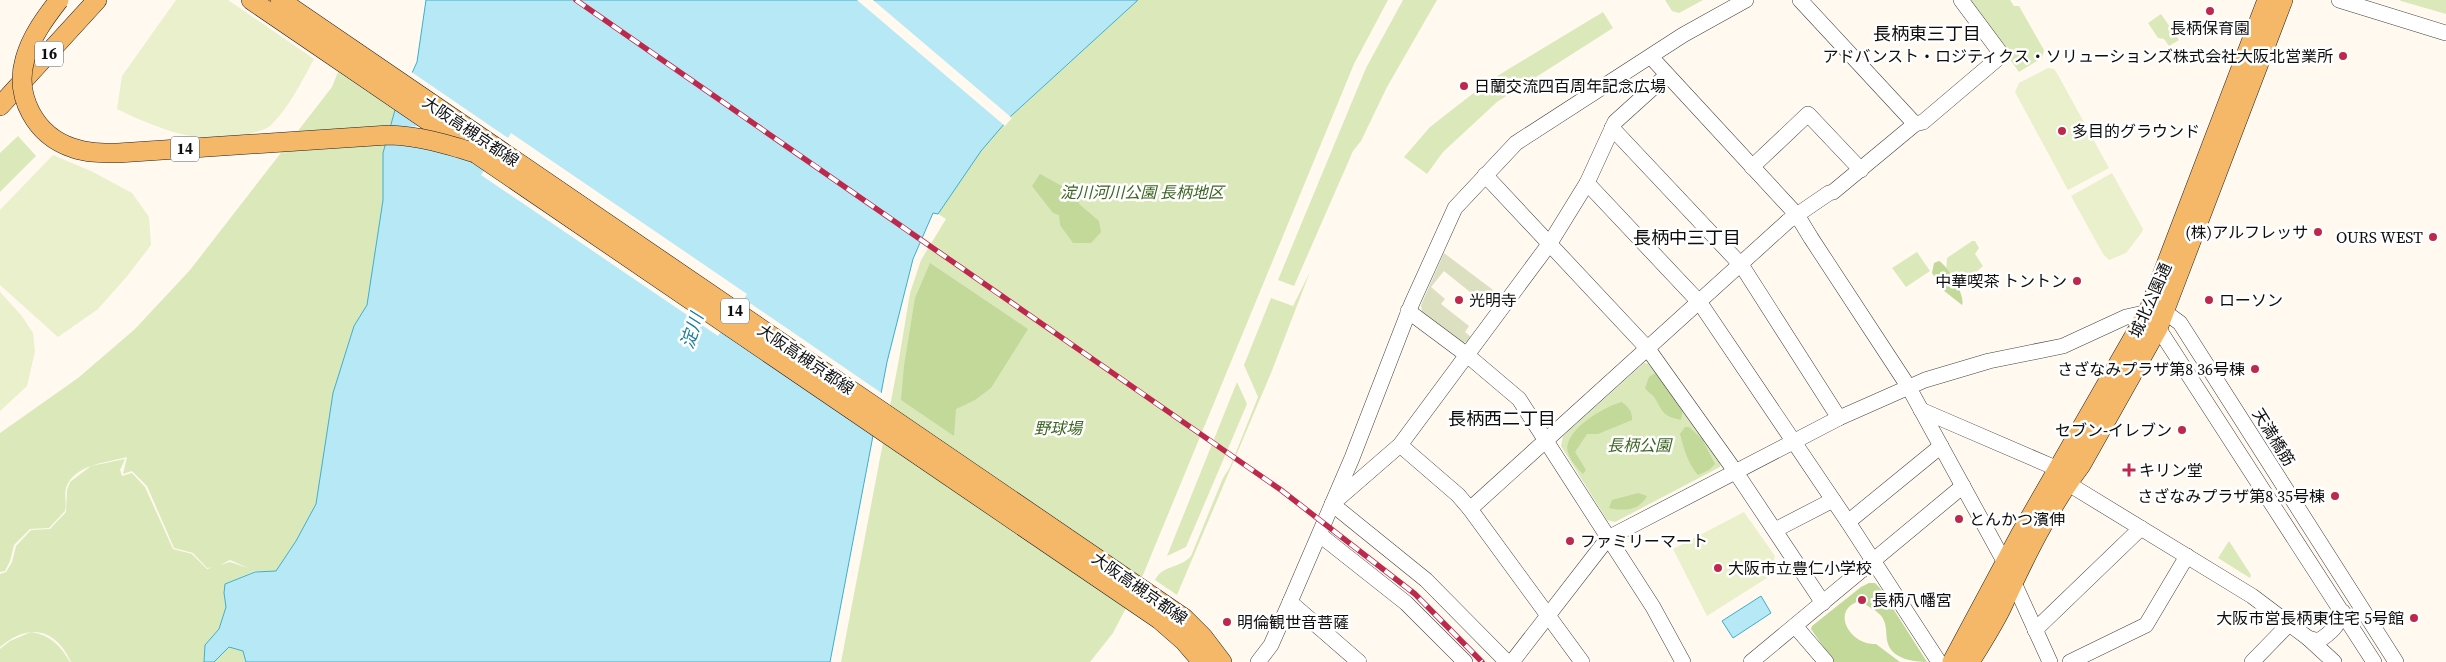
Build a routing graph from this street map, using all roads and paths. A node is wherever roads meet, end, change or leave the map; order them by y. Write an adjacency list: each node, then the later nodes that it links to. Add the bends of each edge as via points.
1 (59, 0): 19 (main road, 大阪高槻京都線 / 14, bridge, via 28,49 22,88 28,108 38,124 51,137 72,148 118,154 389,135 429,139)
2 (82, 0): 15 (main road, 16)
3 (97, 0): 16 (main road, 16)
4 (251, 0): 19 (main road, 大阪高槻京都線 / 14)
5 (280, 0): 62 (main road, 大阪高槻京都線 / 14)
6 (1746, 0): 13 (street)
7 (1800, 0): 17 (street)
8 (1960, 0): 17 (street, via 2002,55 1923,122)
9 (2267, 0): 29 (main road, 城北公園通)
10 (2283, 0): 29 (main road, 城北公園通)
11 (2339, 0): 12 (street)
12 (2446, 33)
13 (1651, 57): 14 (street); 22 (street, via 1516,144)
14 (1667, 75): 18 (street); 20 (street)
15 (0, 90)
16 (0, 106)
17 (1915, 124): 21 (street)
18 (1612, 128): 23 (street); 26 (street)
19 (475, 153): 62 (main road, 大阪高槻京都線 / 14, via 1160,620)
20 (1752, 167): 21 (street, via 1808,114); 24 (street)
21 (1861, 170): 24 (street)
22 (1485, 175): 25 (street); 28 (street, via 1455,208)
23 (1587, 183): 25 (street); 27 (street)
24 (1797, 215): 26 (street); 34 (street)
25 (1550, 243): 30 (street); 31 (street)
26 (1742, 266): 27 (street); 36 (street)
27 (1700, 303): 30 (street); 38 (street)
28 (1408, 312): 31 (street); 45 (street)
29 (2157, 317): 32 (main road, 城北公園通); 33 (street); 34 (street, via 2126,317 2063,346 1989,361); 42 (main road, 城北公園通); 83 (street, 天満橋筋, via 2180,323)
30 (1648, 349): 37 (street); 41 (street)
31 (1467, 355): 37 (street, via 1519,400); 39 (street)
32 (2143, 355): 33 (street, via 2150,347 2161,345); 42 (main road, 城北公園通, via 2081,465)
33 (2177, 358): 58 (street)
34 (1908, 386): 35 (street); 36 (street)
35 (1921, 410): 40 (street); 42 (street)
36 (1839, 418): 38 (street)
37 (1545, 441): 46 (street); 51 (street)
38 (1794, 441): 41 (street); 44 (street)
39 (1400, 445): 45 (street); 46 (street)
40 (1941, 446): 43 (street); 47 (street)
41 (1735, 471): 49 (street); 51 (street)
42 (2062, 476): 48 (street); 54 (main road, 城北公園通); 55 (main road, 城北公園通)
43 (1963, 486): 53 (street); 54 (street)
44 (1833, 500): 47 (street); 49 (street)
45 (1332, 504): 50 (street); 69 (street, via 1426,580)
46 (1470, 509): 59 (street)
47 (1848, 522): 53 (street)
48 (2141, 528): 52 (street); 63 (street)
49 (1775, 530): 57 (street)
50 (1320, 534): 56 (street); 68 (street, via 1406,603)
51 (1608, 538): 59 (street); 72 (street, via 1653,607)
52 (2187, 556): 60 (street, via 2252,596); 79 (street, via 2146,625)
53 (1872, 561): 57 (street); 75 (street)
54 (2005, 563): 55 (street); 76 (main road, 城北公園通)
55 (2013, 580): 63 (street); 77 (main road, 城北公園通)
56 (1290, 602): 66 (street, via 1271,645); 67 (street)
57 (1823, 603): 61 (street)
58 (2343, 612): 64 (street, via 2333,630 2318,641); 82 (street)
59 (1548, 614): 70 (street); 71 (street)
60 (2289, 624): 64 (street); 80 (street)
61 (1795, 626): 73 (street); 74 (street)
62 (1185, 630): 65 (main road, 大阪高槻京都線 / 14)
63 (2035, 630): 78 (street)
64 (2308, 638): 81 (street)
65 (1213, 658)
66 (1258, 662)
67 (1359, 662)
68 (1465, 662)
69 (1507, 662)
70 (1512, 662)
71 (1582, 662)
72 (1683, 662)
73 (1751, 662)
74 (1826, 662)
75 (1939, 662)
76 (1952, 662)
77 (1970, 662)
78 (2050, 662)
79 (2070, 662)
80 (2252, 662)
81 (2334, 662)
82 (2374, 662)
83 (2396, 662)

